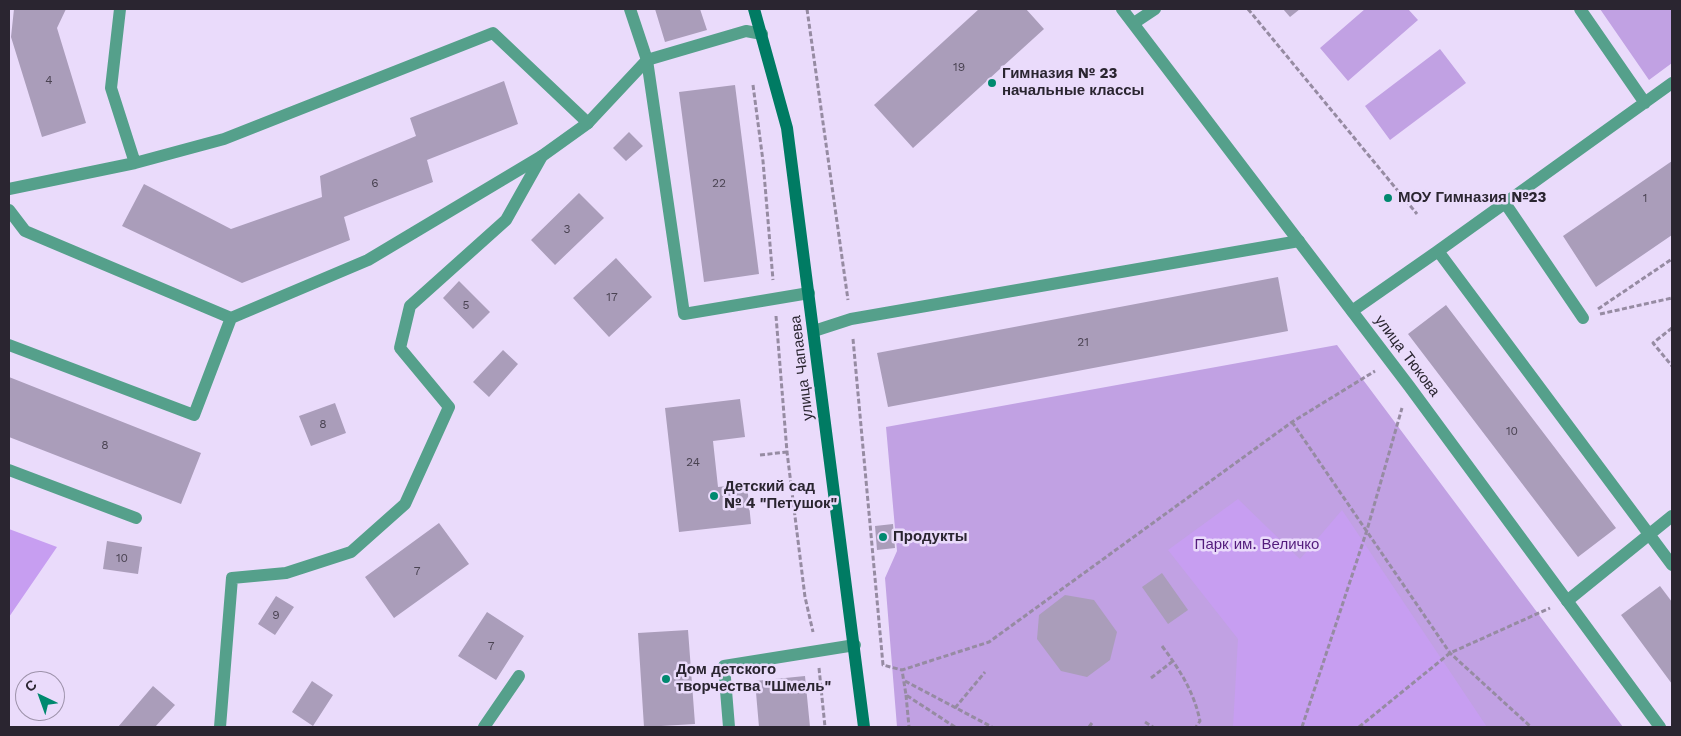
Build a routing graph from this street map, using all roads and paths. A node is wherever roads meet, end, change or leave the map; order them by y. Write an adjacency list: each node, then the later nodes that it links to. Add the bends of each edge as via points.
1 (120, 9): 17 (street, via 111,88)
2 (630, 9): 11 (street)
3 (754, 9): 10 (street, улица Чапаева)
4 (807, 9): 31 (path)
5 (1122, 9): 9 (street, улица Тюкова)
6 (1155, 9): 9 (street)
7 (1248, 9): 21 (path)
8 (1580, 9): 14 (street)
9 (1134, 23): 22 (street, улица Тюкова)
10 (762, 34): 11 (street, via 746,31); 25 (street, улица Чапаева, via 787,128)
11 (648, 60): 15 (street); 27 (street, via 684,314)
12 (752, 77): 27 (path)
13 (1672, 83): 14 (street)
14 (1645, 103): 19 (street)
15 (588, 123): 16 (street); 17 (street, via 493,33 224,139)
16 (542, 156): 29 (street, via 368,260); 62 (street, via 506,220 410,306 400,348 449,407 405,504 351,552 286,573 232,578)
17 (135, 163): 18 (street)
18 (9, 189)
19 (1505, 203): 23 (street); 30 (street)
20 (9, 210): 29 (street, via 25,231)
21 (1417, 214)
22 (1299, 241): 28 (street, улица Тюкова); 31 (street)
23 (1438, 251): 28 (street); 45 (street)
24 (1672, 259): 30 (path)
25 (809, 294): 27 (street); 33 (street, улица Чапаева)
26 (1672, 298): 30 (path)
27 (775, 299): 39 (path)
28 (1352, 311): 35 (street, улица Тюкова)
29 (231, 318): 34 (street, via 194,415)
30 (1584, 318)
31 (851, 319): 33 (street); 53 (path, via 883,665)
32 (1672, 328): 36 (path, via 1653,343)
33 (814, 331): 48 (street, улица Чапаева)
34 (9, 345)
35 (1390, 362): 37 (street, улица Тюкова); 38 (path)
36 (1672, 366)
37 (1409, 386): 44 (path); 47 (street, улица Тюкова)
38 (1292, 422): 44 (path); 53 (path, via 989,642)
39 (787, 452): 40 (path); 50 (path, via 805,597)
40 (760, 455)
41 (9, 470): 43 (street)
42 (1672, 516): 45 (street)
43 (136, 518)
44 (1367, 530): 51 (path); 73 (path)
45 (1649, 534): 46 (street); 47 (street)
46 (1672, 565)
47 (1567, 601): 51 (path); 76 (street, улица Тюкова)
48 (855, 646): 50 (street); 66 (street, улица Чапаева)
49 (1162, 646): 52 (path)
50 (818, 650): 64 (street, via 724,666); 65 (path)
51 (1450, 653): 74 (path); 75 (path)
52 (1173, 661): 56 (path); 72 (path, via 1196,701 1200,721)
53 (902, 670): 57 (path)
54 (985, 672): 59 (path)
55 (519, 676): 63 (street)
56 (1151, 678)
57 (904, 681): 58 (path); 59 (path)
58 (906, 695): 67 (path); 68 (path)
59 (955, 708): 69 (path)
60 (1145, 722): 71 (path)
61 (1092, 723): 70 (path)
62 (220, 727)
63 (484, 727)
64 (729, 727)
65 (825, 727)
66 (864, 727)
67 (909, 727)
68 (954, 727)
69 (992, 727)
70 (1089, 727)
71 (1153, 727)
72 (1196, 727)
73 (1302, 727)
74 (1359, 727)
75 (1531, 727)
76 (1660, 727)

